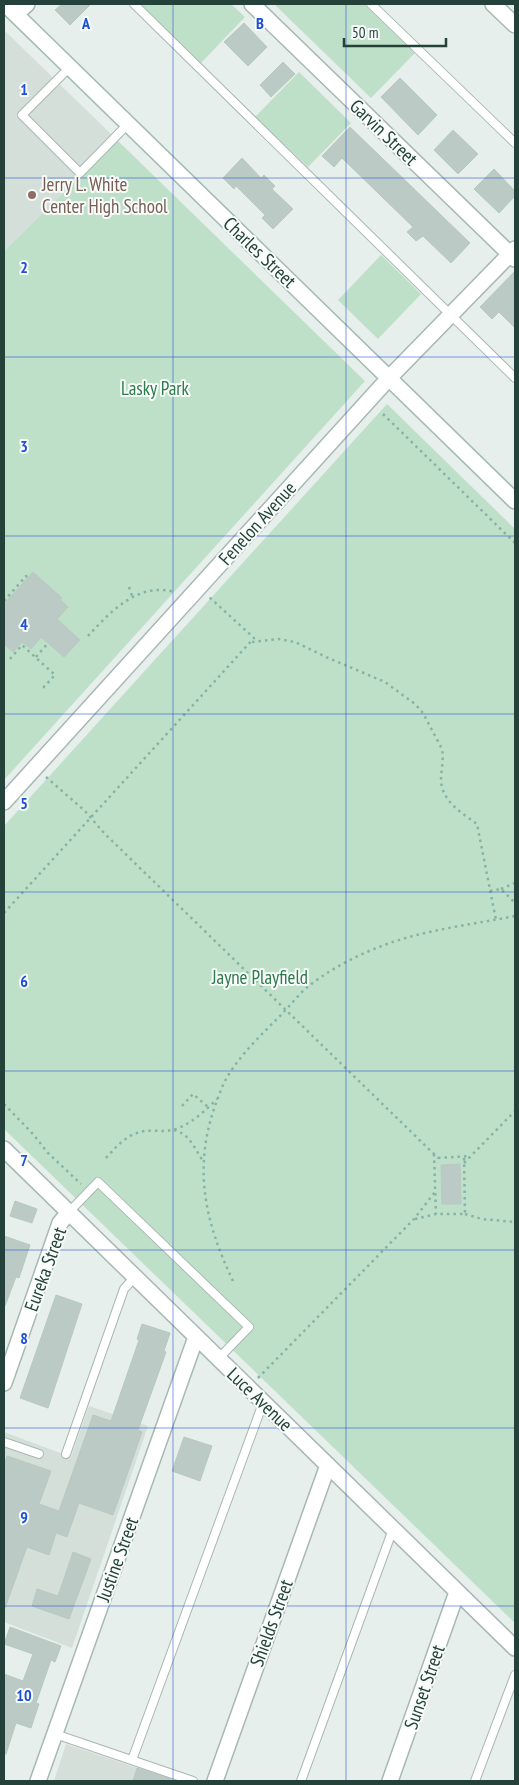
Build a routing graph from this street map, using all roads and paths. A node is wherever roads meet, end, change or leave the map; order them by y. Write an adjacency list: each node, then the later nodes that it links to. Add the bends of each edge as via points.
1 (5, 4): 6 (street, Charles Street)
2 (134, 4): 12 (lane)
3 (252, 4): 11 (street, Garvin Street)
4 (371, 4): 10 (lane)
5 (493, 4): 7 (street)
6 (21, 9): 8 (street, Charles Street)
7 (515, 25)
8 (70, 67): 9 (street, Charles Street); 9 (lane, via 22,115 80,173)
9 (128, 124): 13 (street, Charles Street)
10 (515, 143)
11 (513, 254): 12 (street, Fenelon Avenue)
12 (451, 315): 13 (street, Fenelon Avenue); 14 (lane)
13 (389, 378): 16 (street, Charles Street); 20 (street, Fenelon Avenue)
14 (515, 378)
15 (383, 414): 17 (path)
16 (515, 501)
17 (515, 542)
18 (28, 578): 23 (path, via 26,576)
19 (129, 587): 22 (path)
20 (199, 588): 25 (path, via 254,638); 30 (street, Fenelon Avenue)
21 (177, 592): 22 (path, via 157,590)
22 (132, 596): 24 (path)
23 (4, 601)
24 (88, 636)
25 (251, 642): 32 (path); 35 (path, via 279,639 295,642 385,682 415,704 442,749 444,793 453,806 477,824)
26 (48, 644): 27 (path)
27 (36, 658): 28 (path, via 22,645); 29 (path, via 55,675)
28 (10, 659)
29 (42, 689)
30 (35, 768): 31 (street, Fenelon Avenue); 32 (path)
31 (4, 802)
32 (90, 817): 37 (path); 40 (path)
33 (515, 884): 34 (path)
34 (501, 888): 35 (path); 36 (path)
35 (490, 891): 39 (path)
36 (515, 903)
37 (4, 912)
38 (515, 916): 39 (path)
39 (496, 920): 40 (path, via 407,937 362,954 319,979)
40 (286, 1010): 41 (path, via 239,1060); 48 (path)
41 (218, 1098): 44 (path); 52 (path, via 208,1130)
42 (4, 1104): 54 (path)
43 (182, 1106): 44 (path, via 193,1094)
44 (208, 1107): 46 (path)
45 (515, 1112): 50 (path)
46 (172, 1130): 51 (path, via 134,1134); 52 (path, via 190,1140)
47 (4, 1149): 56 (street, Luce Avenue)
48 (435, 1156): 49 (path); 55 (path)
49 (464, 1156): 50 (path); 53 (path)
50 (471, 1156): 53 (path)
51 (106, 1158)
52 (204, 1162): 62 (path, via 203,1188 209,1219)
53 (464, 1163): 58 (path)
54 (81, 1184)
55 (435, 1192): 57 (path); 59 (path)
56 (68, 1212): 61 (street, Luce Avenue); 64 (lane, via 98,1182 249,1327); 65 (street, Eureka Street, via 60,1223)
57 (436, 1214): 58 (path); 59 (path)
58 (465, 1214): 60 (path)
59 (414, 1219): 66 (path)
60 (515, 1222)
61 (135, 1277): 63 (street, Luce Avenue); 70 (lane, via 124,1289)
62 (233, 1281)
63 (196, 1337): 64 (street, Luce Avenue); 76 (street, Justine Street)
64 (218, 1359): 66 (street, Luce Avenue)
65 (4, 1383)
66 (248, 1388): 67 (street, Luce Avenue)
67 (263, 1403): 71 (street, Luce Avenue); 77 (lane)
68 (4, 1442): 69 (lane)
69 (39, 1454)
70 (66, 1454)
71 (328, 1465): 72 (street, Luce Avenue); 80 (street, Shields Street)
72 (394, 1529): 73 (street, Luce Avenue); 81 (lane)
73 (457, 1592): 74 (street, Luce Avenue); 82 (street, Sunset Street)
74 (515, 1648)
75 (515, 1675): 83 (lane)
76 (55, 1734): 77 (lane); 78 (street, Justine Street)
77 (132, 1760): 79 (lane)
78 (38, 1781)
79 (193, 1781)
80 (215, 1781)
81 (301, 1781)
82 (390, 1781)
83 (475, 1781)

